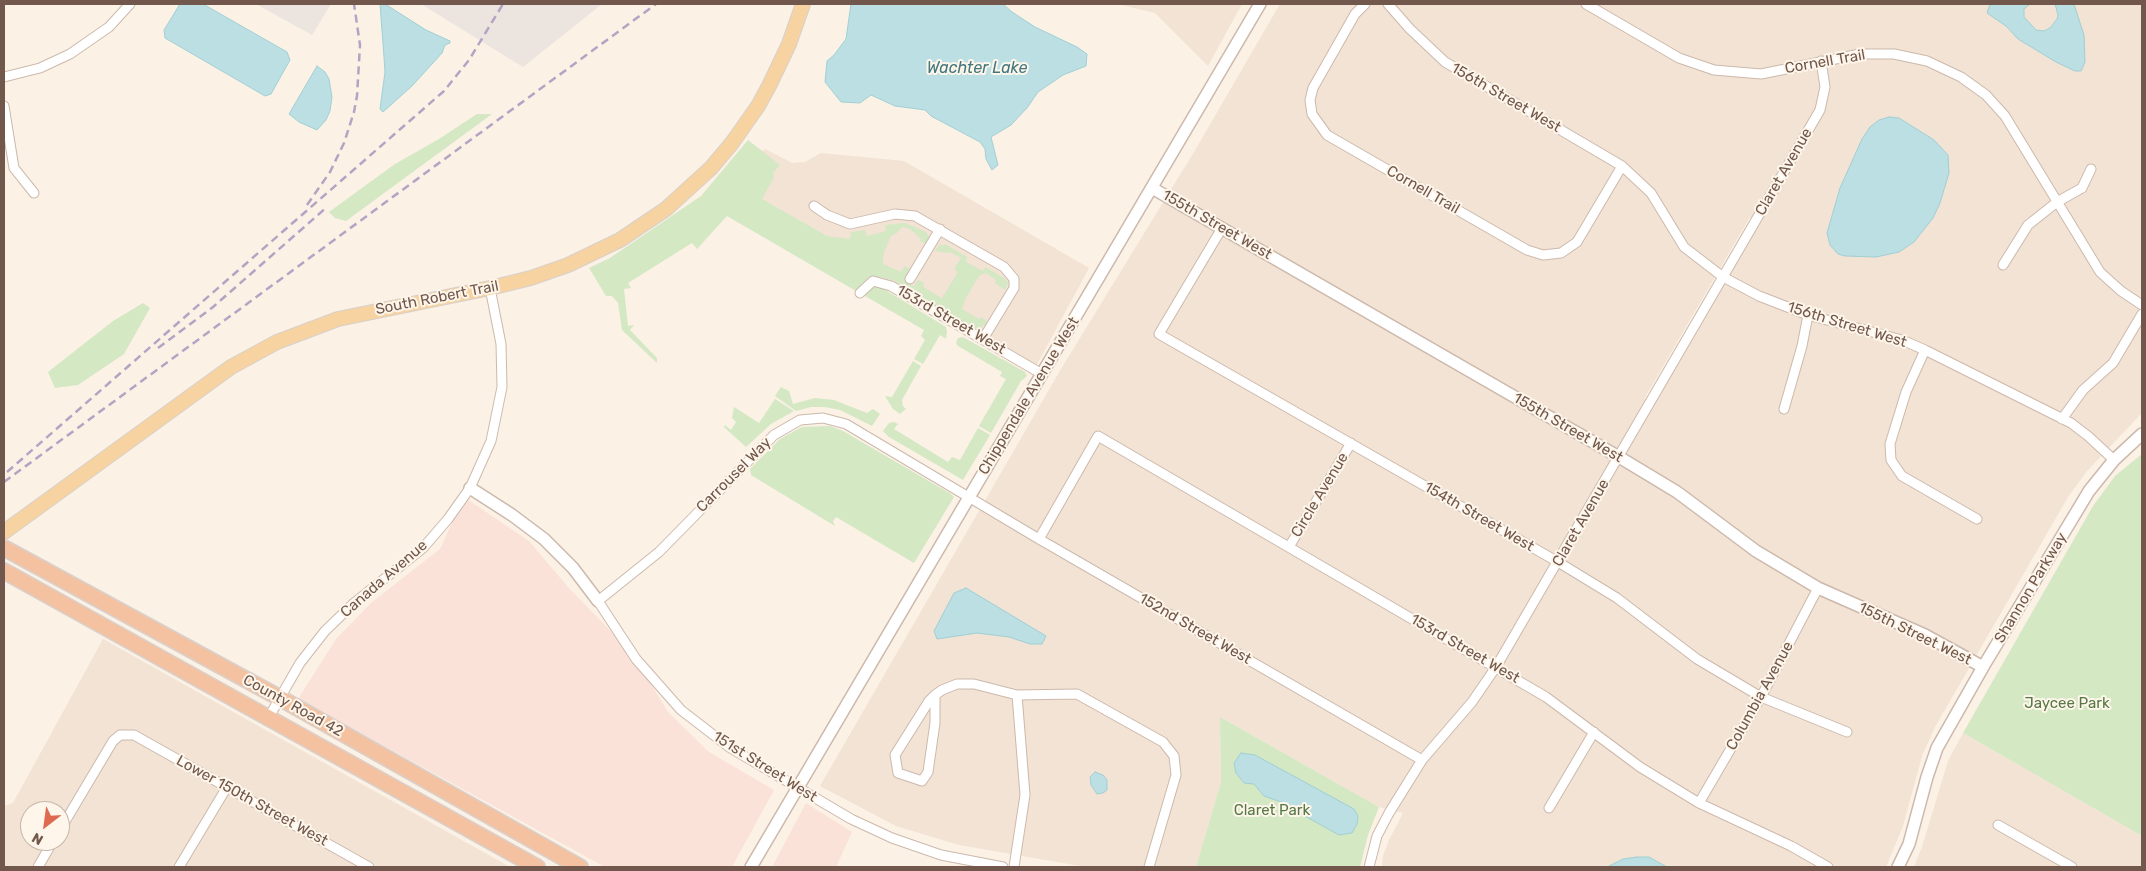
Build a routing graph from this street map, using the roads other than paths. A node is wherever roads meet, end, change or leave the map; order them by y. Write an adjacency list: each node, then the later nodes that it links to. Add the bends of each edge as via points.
1 (130, 4): 8 (street, via 109,27 70,54 40,68)
2 (803, 4): 21 (main road, South Robert Trail, via 789,44 758,106 711,168 666,209 613,245 549,272)
3 (1260, 4): 12 (street, Chippendale Avenue West)
4 (1365, 4): 10 (street, Cornell Trail, via 1355,14 1313,88 1310,100 1312,114 1327,135 1527,250 1543,255 1561,253 1577,242)
5 (1388, 4): 10 (street, 156th Street West, via 1445,62)
6 (1590, 5): 7 (street, Cornell Trail, via 1680,58 1714,70 1761,74)
7 (1821, 61): 14 (street, Cornell Trail, via 1860,54 1894,54 1927,61 1960,76 1986,95 2005,116); 19 (street, Claret Avenue, via 1825,87 1820,110)
8 (4, 77)
9 (4, 106): 13 (street, via 14,168)
10 (1622, 166): 19 (street, 156th Street West, via 1651,193 1684,247)
11 (2091, 169): 14 (street, via 2082,188)
12 (1152, 188): 16 (street, 155th Street West); 28 (street, Chippendale Avenue West)
13 (34, 193)
14 (2058, 202): 18 (street, via 2028,224); 23 (street, Cornell Trail, via 2100,272)
15 (814, 206): 17 (street, via 850,224 909,214)
16 (1222, 228): 32 (street, 154th Street West, via 1159,334); 33 (street, 155th Street West)
17 (940, 230): 20 (street); 26 (street, via 1004,267 1014,279 1011,294)
18 (2003, 265)
19 (1723, 277): 25 (street, 156th Street West, via 1759,296); 33 (street, Claret Avenue)
20 (910, 279)
21 (490, 288): 35 (street, Canada Avenue, via 501,344 502,388 491,441); 38 (main road, South Robert Trail, via 347,316 277,342 216,377)
22 (860, 293): 26 (street, 153rd Street West, via 873,281 891,286)
23 (2142, 305)
24 (2142, 314): 30 (street, via 2113,363 2083,390)
25 (1808, 315): 27 (street, 156th Street West, via 1902,340); 29 (street)
26 (984, 339): 28 (street, 153rd Street West)
27 (1925, 350): 30 (street, 156th Street West); 37 (street, via 1903,400 1890,444 1891,460 1902,476)
28 (1042, 374): 36 (street, Chippendale Avenue West)
29 (1784, 409)
30 (2062, 419): 34 (street, 156th Street West, via 2088,436)
31 (2142, 434): 34 (street, Shannon Parkway)
32 (1351, 443): 40 (street, Circle Avenue); 42 (street, 154th Street West)
33 (1619, 457): 42 (street, Claret Avenue); 44 (street, 155th Street West, via 1677,492 1756,551)
34 (2114, 460): 47 (street, Shannon Parkway, via 2089,491)
35 (470, 488): 45 (street, 151st Street West, via 544,539 573,568); 51 (street, Canada Avenue, via 423,548 325,631 300,662)
36 (969, 497): 39 (street, 152nd Street West); 45 (street, Carrousel Way, via 846,424 823,418 800,420 774,435 659,552); 58 (street, Chippendale Avenue West)
37 (1977, 519)
38 (4, 532)
39 (1039, 539): 40 (street, 153rd Street West, via 1098,436); 56 (street, 152nd Street West)
40 (1289, 547): 46 (street, 153rd Street West)
41 (4, 548): 51 (highway, County Road 42)
42 (1558, 562): 46 (street, Claret Avenue); 50 (street, 154th Street West, via 1617,598 1697,659)
43 (4, 571): 52 (highway, County Road 42)
44 (1818, 588): 47 (street, 155th Street West, via 1925,635); 50 (street, Columbia Avenue)
45 (598, 601): 58 (street, 151st Street West, via 636,659 681,710 729,747)
46 (1496, 667): 53 (street, 153rd Street West, via 1546,697); 56 (street, Claret Avenue, via 1472,702)
47 (1983, 667): 76 (street, Shannon Parkway, via 1937,748 1909,844)
48 (934, 695): 48 (street, via 895,755 898,773 922,781 928,772 935,723); 49 (street, via 949,686 966,683)
49 (1017, 696): 72 (street, via 1026,795); 73 (street, via 1083,695 1167,746 1175,762 1176,774)
50 (1761, 697): 54 (street, 154th Street West); 59 (street, Columbia Avenue)
51 (280, 698): 52 (street, Canada Avenue); 62 (highway, County Road 42)
52 (269, 717): 55 (highway, County Road 42)
53 (1594, 732): 59 (street, 153rd Street West, via 1640,767); 60 (street)
54 (1847, 732)
55 (336, 754): 62 (highway, via 468,824 479,826); 68 (highway, County Road 42)
56 (1422, 760): 74 (street, Claret Avenue, via 1380,829)
57 (227, 787): 61 (street, Lower 150th Street West, via 134,735 120,735 113,741); 66 (street); 67 (street, Lower 150th Street West)
58 (797, 788): 70 (street, Chippendale Avenue West); 71 (street, 151st Street West, via 892,838 941,855)
59 (1699, 803): 75 (street, 153rd Street West)
60 (1549, 808)
61 (70, 813)
62 (499, 822): 69 (highway, County Road 42)
63 (1998, 825): 77 (street)
64 (48, 851): 65 (street)
65 (38, 867)
66 (179, 867)
67 (369, 867)
68 (537, 867)
69 (580, 867)
70 (751, 867)
71 (1003, 867)
72 (1014, 867)
73 (1148, 867)
74 (1370, 867)
75 (1828, 867)
76 (1898, 867)
77 (2072, 867)

